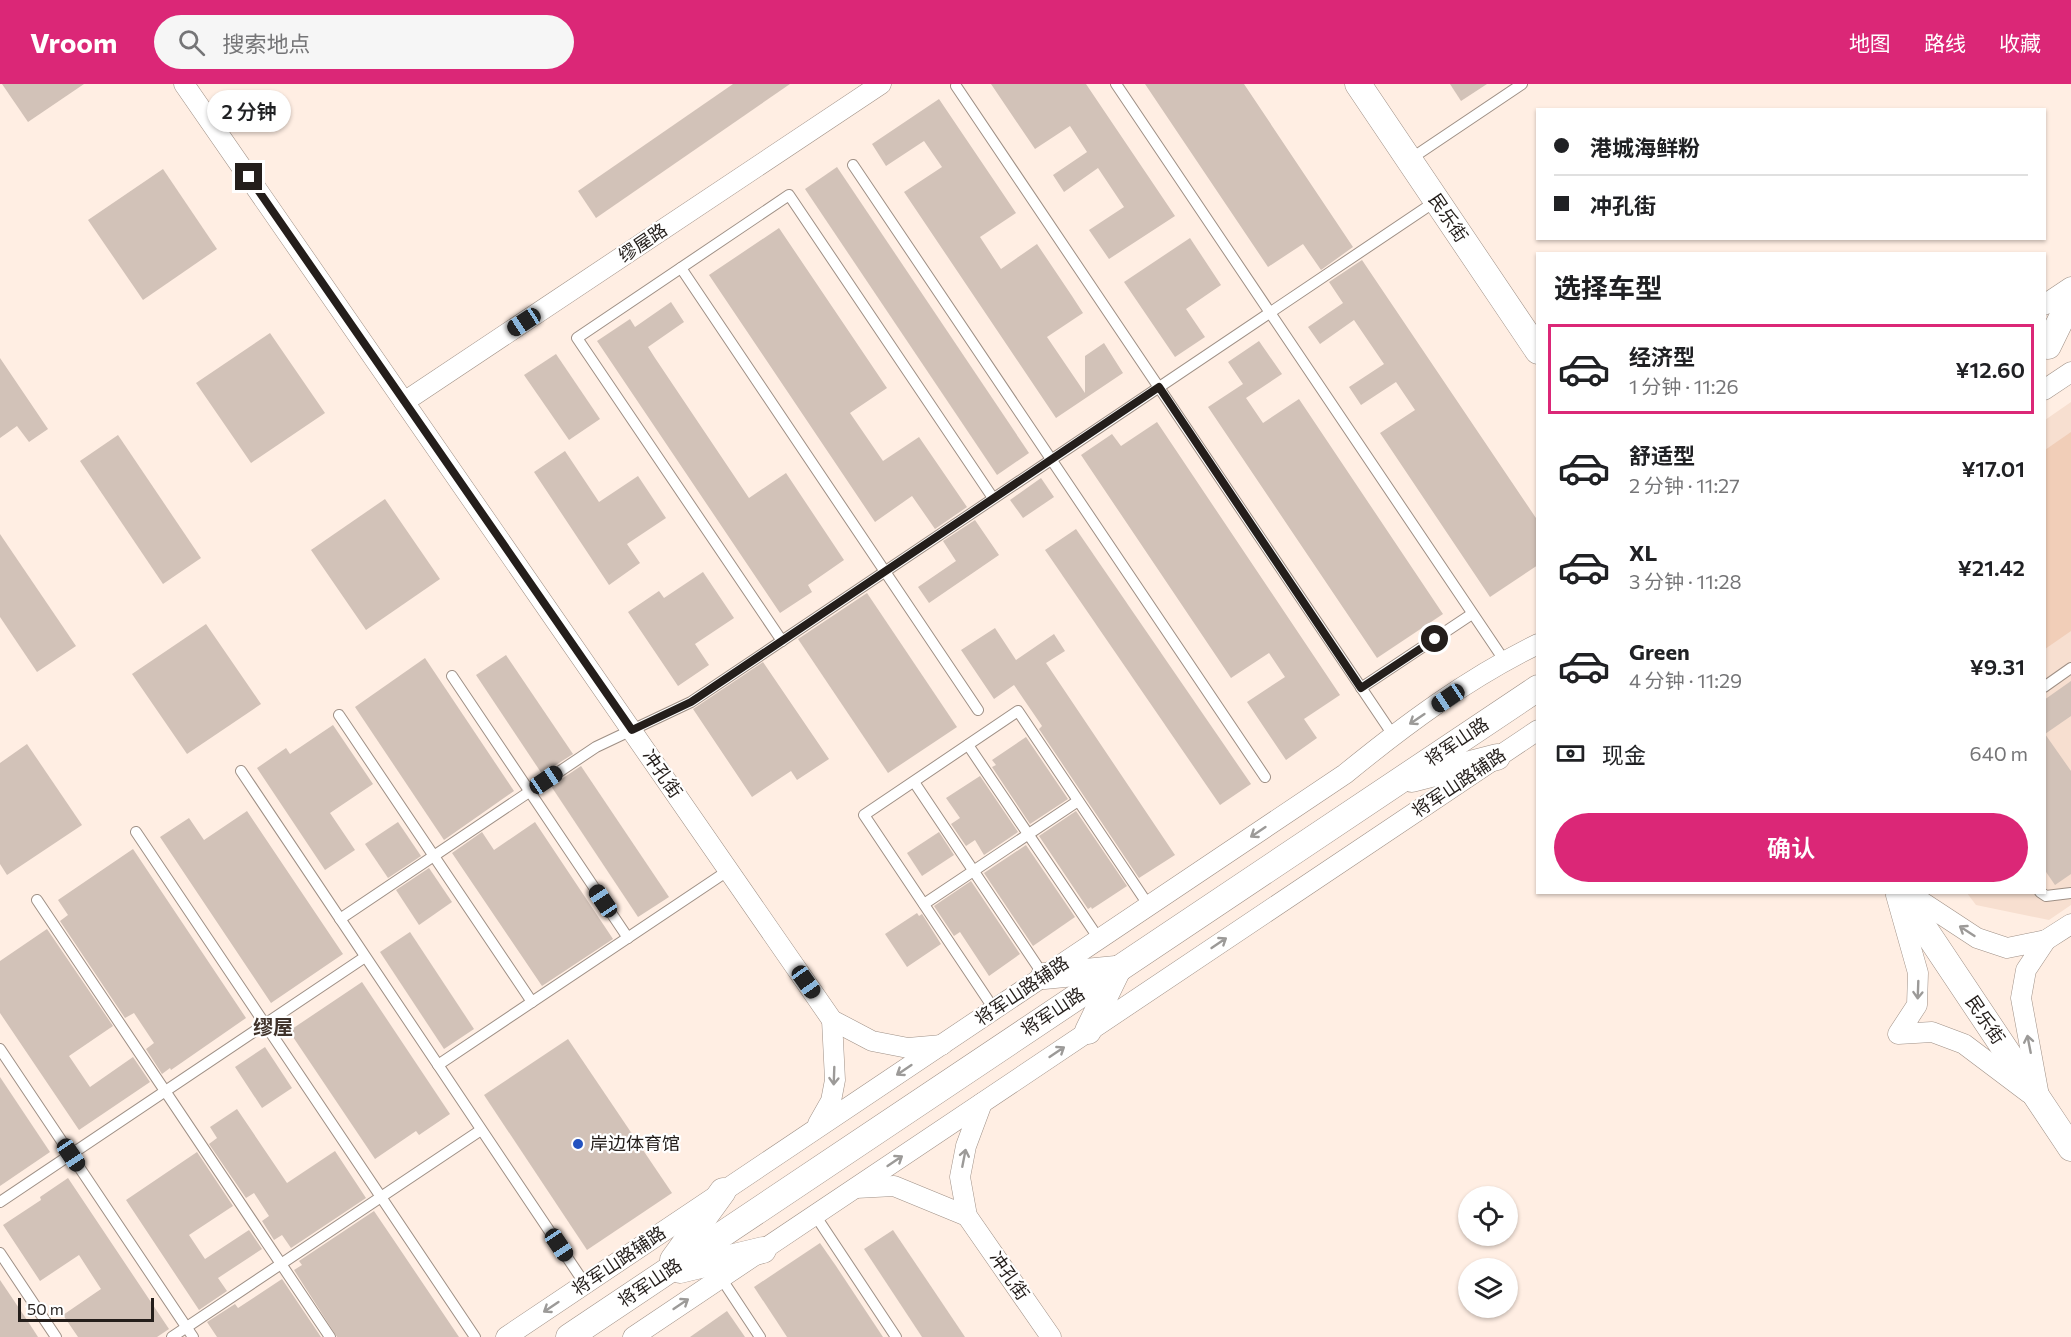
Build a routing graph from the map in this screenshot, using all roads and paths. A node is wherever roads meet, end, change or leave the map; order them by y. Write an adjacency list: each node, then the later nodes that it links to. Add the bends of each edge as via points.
1 (184, 84): 21 (street, 冲孔街)
2 (881, 84): 21 (street, 缪屋路)
3 (1116, 84): 14 (lane)
4 (1358, 84): 7 (street, 民乐街)
5 (1522, 84): 7 (lane)
6 (956, 86): 19 (lane)
7 (1409, 160): 9 (street, 民乐街)
8 (853, 165): 22 (lane)
9 (1436, 200): 14 (lane); 17 (street, 民乐街)
10 (681, 268): 23 (lane, via 789,195); 24 (lane); 26 (lane, via 578,338)
11 (2071, 287): 13 (street)
12 (2071, 299): 16 (street)
13 (2046, 304)
14 (1270, 312): 19 (lane); 25 (lane)
15 (2071, 330): 16 (street)
16 (2054, 346)
17 (1536, 348)
18 (2071, 372): 20 (street)
19 (1159, 387): 22 (lane); 33 (lane)
20 (2046, 389)
21 (404, 402): 36 (street, 冲孔街)
22 (1051, 459): 23 (lane); 42 (lane)
23 (993, 498): 24 (lane)
24 (885, 571): 26 (lane); 34 (lane)
25 (1472, 614): 28 (lane); 33 (lane)
26 (782, 641): 36 (lane, via 691,702)
27 (1536, 645): 28 (street, 将军山路辅路)
28 (1504, 660): 38 (street, 将军山路辅路, one-way to 38)
29 (2071, 668): 31 (lane)
30 (452, 676): 45 (lane)
31 (2046, 686)
32 (1536, 687): 44 (street, 将军山路)
33 (1361, 688): 38 (lane)
34 (978, 710)
35 (339, 715): 49 (lane)
36 (632, 730): 45 (lane, via 596,747); 50 (street, 冲孔街)
37 (1536, 731): 40 (street, 将军山路辅路)
38 (1393, 735): 59 (street, 将军山路辅路, one-way to 59, via 1346,774)
39 (968, 745): 43 (lane); 46 (lane, via 1018,711); 48 (lane)
40 (1497, 757): 44 (street); 72 (street, 将军山路辅路, one-way to 40)
41 (241, 771): 60 (lane)
42 (1265, 777)
43 (914, 782): 51 (lane); 58 (lane, via 864,815)
44 (1394, 784): 66 (street, 将军山路)
45 (530, 791): 49 (lane); 62 (lane)
46 (1078, 801): 48 (lane); 59 (lane)
47 (136, 832): 71 (lane)
48 (1028, 834): 51 (lane); 63 (lane)
49 (434, 856): 60 (lane); 68 (lane)
50 (729, 870): 62 (lane); 70 (street, 冲孔街)
51 (974, 871): 58 (lane); 67 (lane)
52 (2071, 893): 56 (lane)
53 (1898, 894): 77 (street, one-way to 77, via 1918,973 1917,1005 1898,1034 1932,1032 1964,1044)
54 (1899, 894): 77 (street, 民乐街)
55 (1910, 894): 64 (street, one-way to 55, via 2007,948 1977,938)
56 (2043, 894)
57 (37, 900): 76 (lane)
58 (924, 904): 69 (lane)
59 (1149, 906): 63 (street, 将军山路辅路)
60 (340, 919): 65 (lane)
61 (2071, 924): 64 (street)
62 (628, 938): 68 (lane)
63 (1099, 939): 67 (street, 将军山路辅路)
64 (2046, 940): 77 (street, one-way to 64, via 2021,998 2026,970)
65 (365, 957): 71 (lane); 75 (lane)
66 (1119, 968): 67 (street); 72 (street); 92 (street, 将军山路)
67 (1044, 976): 69 (street, 将军山路辅路)
68 (532, 1002): 75 (lane)
69 (994, 1009): 73 (street, 将军山路辅路)
70 (832, 1020): 73 (street, 冲孔街, via 872,1041 908,1048); 79 (street, one-way to 79, via 835,1080 831,1101)
71 (265, 1024): 76 (lane); 85 (lane)
72 (1088, 1031): 78 (street, 将军山路辅路, one-way to 72)
73 (942, 1045): 79 (street, 将军山路辅路, one-way to 79)
74 (0, 1049): 82 (lane)
75 (438, 1065): 80 (lane)
76 (165, 1092): 82 (lane); 91 (lane)
77 (2040, 1102): 81 (street, 民乐街)
78 (982, 1103): 83 (street, 将军山路辅路, one-way to 78); 88 (street, 冲孔街, one-way to 78, via 960,1177 966,1146)
79 (816, 1129): 84 (street, 将军山路辅路)
80 (481, 1130): 85 (lane); 94 (lane)
81 (2071, 1148)
82 (71, 1155): 86 (lane); 95 (lane)
83 (854, 1188): 87 (street, 将军山路辅路); 88 (street, via 894,1186)
84 (723, 1191): 92 (street); 94 (street, 将军山路辅路)
85 (381, 1197): 91 (lane); 100 (lane)
86 (0, 1202)
87 (815, 1215): 89 (street, 将军山路辅路); 105 (lane)
88 (967, 1216): 106 (street, 冲孔街)
89 (763, 1250): 92 (street); 93 (street, 将军山路辅路)
90 (0, 1253): 96 (lane)
91 (281, 1264): 95 (lane); 99 (lane)
92 (662, 1275): 102 (street, 将军山路)
93 (721, 1278): 103 (street, 将军山路辅路, one-way to 93); 104 (lane)
94 (585, 1284): 101 (street, 将军山路辅路, one-way to 101)
95 (187, 1327): 97 (lane); 98 (lane)
96 (56, 1337)
97 (172, 1337)
98 (193, 1337)
99 (330, 1337)
100 (475, 1337)
101 (506, 1337)
102 (569, 1337)
103 (633, 1337)
104 (760, 1337)
105 (897, 1337)
106 (1051, 1337)

